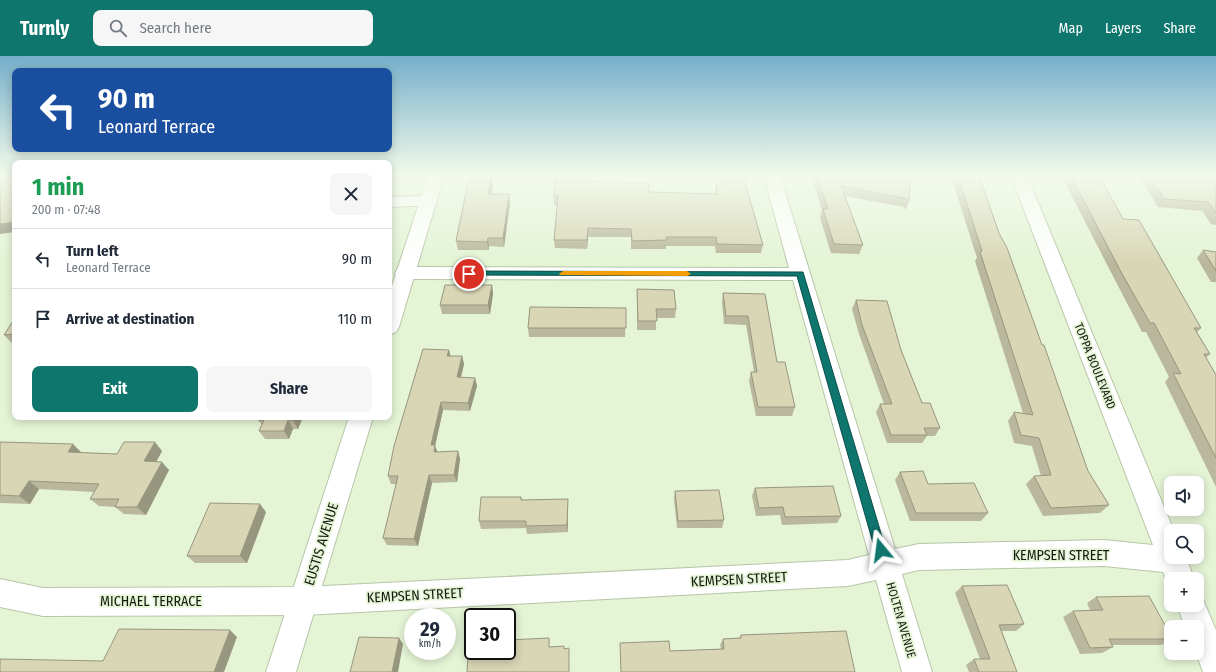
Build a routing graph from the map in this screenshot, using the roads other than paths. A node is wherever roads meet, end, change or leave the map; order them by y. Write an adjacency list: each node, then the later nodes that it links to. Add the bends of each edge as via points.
1 (427, 205): 4 (street)
2 (780, 205): 5 (street, HOLTEN AVENUE)
3 (1031, 205): 8 (street, TOPPA BOULEVARD)
4 (405, 274): 5 (street); 6 (street)
5 (800, 274): 10 (street, HOLTEN AVENUE)
6 (392, 306)
7 (360, 420): 12 (street, EUSTIS AVENUE)
8 (1164, 538)
9 (1164, 562): 10 (street, KEMPSEN STREET, via 1104,553 919,557)
10 (885, 565): 12 (street, KEMPSEN STREET, via 848,573); 16 (street, HOLTEN AVENUE)
11 (0, 593): 12 (street, MICHAEL TERRACE, via 43,602)
12 (304, 601): 15 (street, EUSTIS AVENUE)
13 (1194, 612): 14 (street)
14 (1216, 666)
15 (281, 672)
16 (917, 672)

